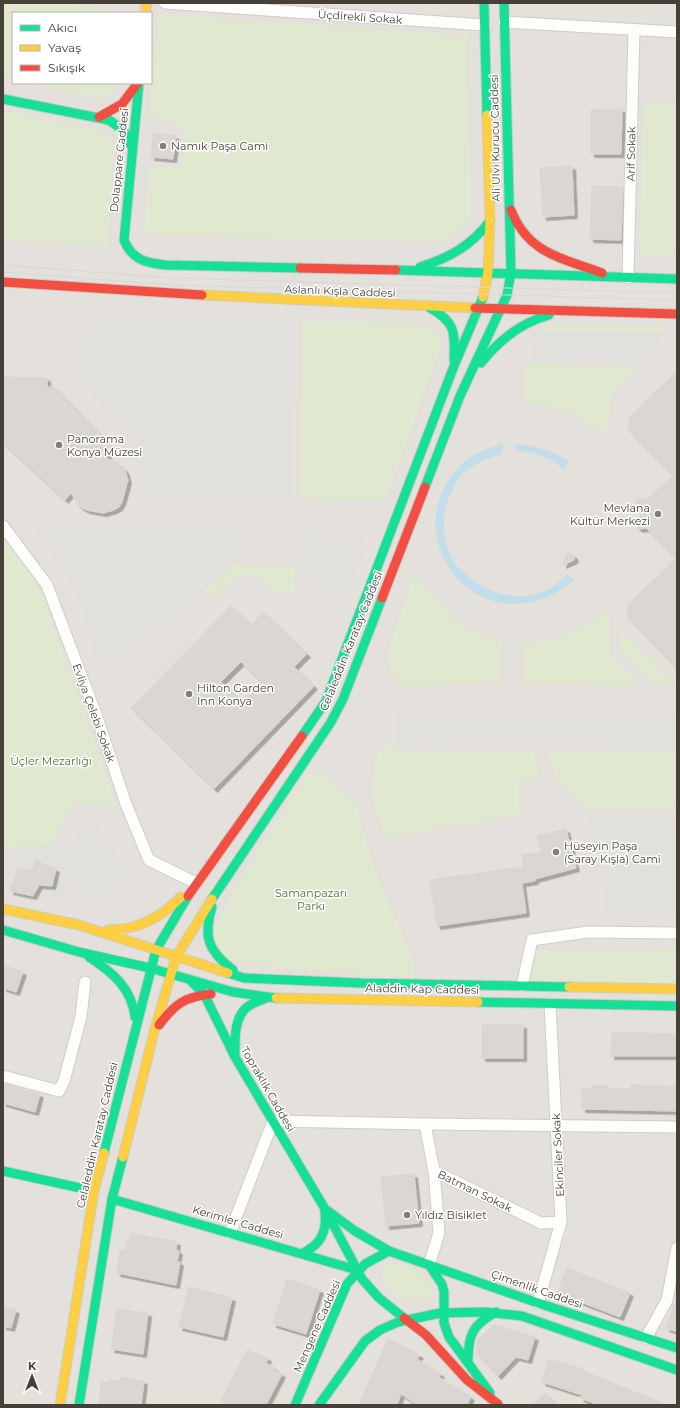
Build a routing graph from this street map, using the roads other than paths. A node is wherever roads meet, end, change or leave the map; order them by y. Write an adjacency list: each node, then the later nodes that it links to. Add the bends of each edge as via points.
1 (165, 3): 5 (street, Üçdirekli Sokak)
2 (484, 3): 5 (main road, Ali Ulvi Kurucu Caddesi)
3 (504, 3): 4 (main road, Ali Ulvi Kurucu Caddesi)
4 (504, 22): 6 (street); 13 (main road, Ali Ulvi Kurucu Caddesi)
5 (484, 25): 14 (main road, Ali Ulvi Kurucu Caddesi)
6 (634, 30): 7 (street); 20 (street, Arif Sokak)
7 (677, 32)
8 (137, 84): 11 (main road, via 125,102)
9 (138, 84): 12 (main road, Dolappare Caddesi)
10 (3, 99): 11 (main road)
11 (99, 117): 12 (main road, via 118,124 125,131)
12 (132, 147): 15 (main road, Dolappare Caddesi)
13 (508, 203): 18 (main road, Ali Ulvi Kurucu Caddesi); 19 (main road, via 517,226 527,238 544,250)
14 (490, 221): 16 (main road, via 479,237 459,252 433,264); 17 (main road, Ali Ulvi Kurucu Caddesi)
15 (124, 240): 16 (main road, Aslanlı Kışla Caddesi, via 126,250 131,256 166,265)
16 (406, 272): 17 (main road, Aslanlı Kışla Caddesi)
17 (488, 272): 18 (main road, Aslanlı Kışla Caddesi); 24 (main road, Ali Ulvi Kurucu Caddesi)
18 (511, 273): 19 (main road, Aslanlı Kışla Caddesi); 25 (main road, Ali Ulvi Kurucu Caddesi, via 507,295)
19 (612, 277): 20 (main road, Aslanlı Kışla Caddesi)
20 (628, 278): 21 (main road, Aslanlı Kışla Caddesi)
21 (677, 280)
22 (3, 282): 23 (main road, Aslanlı Kışla Caddesi, via 179,296)
23 (425, 306): 24 (main road, Aslanlı Kışla Caddesi); 28 (main road, via 443,314 451,322 454,335)
24 (479, 309): 25 (main road, Aslanlı Kışla Caddesi); 28 (main road, Celaleddin Karatay Caddesi)
25 (500, 309): 26 (main road, Aslanlı Kışla Caddesi); 29 (main road, Celaleddin Karatay Caddesi)
26 (564, 311): 27 (main road, Aslanlı Kışla Caddesi); 29 (main road, via 533,320 498,343 474,372)
27 (677, 314)
28 (454, 366): 31 (main road, Celaleddin Karatay Caddesi, via 326,700 315,719)
29 (460, 396): 32 (main road, Celaleddin Karatay Caddesi, via 343,699 315,747)
30 (3, 526): 31 (street, Evliya Çelebi Sokak, via 47,585 97,717 126,804 149,860)
31 (196, 883): 34 (main road, via 170,908 136,928 123,931); 37 (main road, Celaleddin Karatay Caddesi)
32 (218, 890): 39 (main road, Celaleddin Karatay Caddesi); 42 (main road, via 207,921 211,949 219,961)
33 (3, 908): 34 (main road)
34 (79, 925): 37 (main road)
35 (3, 930): 38 (main road)
36 (677, 933): 45 (street, via 588,932 532,940)
37 (156, 950): 39 (main road); 40 (main road, Celaleddin Karatay Caddesi)
38 (80, 952): 40 (main road); 52 (main road, via 123,983 131,996)
39 (176, 957): 41 (main road, Celaleddin Karatay Caddesi); 42 (main road, Aladdin Kap Caddesi)
40 (150, 968): 41 (main road); 52 (main road, Celaleddin Karatay Caddesi)
41 (170, 975): 43 (main road, Aladdin Kap Caddesi); 53 (main road)
42 (244, 978): 45 (main road, Aladdin Kap Caddesi)
43 (191, 981): 47 (main road, Aladdin Kap Caddesi); 48 (main road, Topraklık Caddesi)
44 (85, 982): 55 (street, via 81,1016 64,1082 59,1091)
45 (522, 986): 46 (main road, Aladdin Kap Caddesi)
46 (677, 989)
47 (233, 992): 48 (main road); 49 (main road, Aladdin Kap Caddesi)
48 (204, 994): 53 (main road, via 177,1003); 54 (main road, Topraklık Caddesi)
49 (266, 998): 50 (main road, Aladdin Kap Caddesi); 54 (main road, via 246,1008 238,1021)
50 (550, 1004): 51 (main road, Aladdin Kap Caddesi); 58 (street, Ekinciler Sokak)
51 (677, 1006)
52 (135, 1026): 62 (main road, Celaleddin Karatay Caddesi)
53 (154, 1032): 63 (main road)
54 (235, 1057): 56 (main road, Topraklık Caddesi)
55 (3, 1076)
56 (273, 1121): 57 (street); 64 (main road, Topraklık Caddesi); 66 (street)
57 (424, 1124): 58 (street); 61 (street)
58 (556, 1125): 59 (street); 65 (street, Ekinciler Sokak)
59 (677, 1127)
60 (3, 1171): 62 (main road)
61 (434, 1171): 65 (street, Batman Sokak, via 541,1222); 70 (street, Batman Sokak, via 439,1233)
62 (94, 1191): 80 (main road, Celaleddin Karatay Caddesi)
63 (112, 1199): 66 (main road, Kerimler Caddesi); 81 (main road)
64 (324, 1209): 68 (main road, Topraklık Caddesi); 69 (main road, via 327,1223 324,1237 316,1247); 71 (main road, Topraklık Caddesi)
65 (561, 1222): 72 (street, Ekinciler Sokak)
66 (230, 1232): 69 (main road, Kerimler Caddesi)
67 (677, 1248): 76 (street, via 667,1300)
68 (389, 1251): 70 (main road, Çimenlik Caddesi); 71 (main road, Mengene Caddesi, via 376,1256)
69 (303, 1253): 71 (main road, Kerimler Caddesi)
70 (429, 1265): 72 (main road, Çimenlik Caddesi); 73 (main road, via 441,1280 444,1290)
71 (358, 1270): 75 (main road, Topraklık Caddesi, via 370,1289); 82 (main road, Mengene Caddesi, via 347,1284)
72 (538, 1303): 76 (main road, Çimenlik Caddesi)
73 (444, 1312): 74 (main road); 75 (main road); 78 (main road, via 447,1333 452,1344)
74 (497, 1312): 78 (main road, via 483,1318 471,1333 467,1344); 79 (main road, via 522,1316)
75 (407, 1319): 83 (main road, via 377,1332 364,1342); 84 (main road, Topraklık Caddesi, via 426,1335 467,1380)
76 (646, 1338): 77 (main road, Çimenlik Caddesi)
77 (677, 1348)
78 (468, 1362): 84 (main road)
79 (677, 1370)
80 (60, 1405)
81 (79, 1405)
82 (295, 1405)
83 (319, 1405)
84 (498, 1405)

